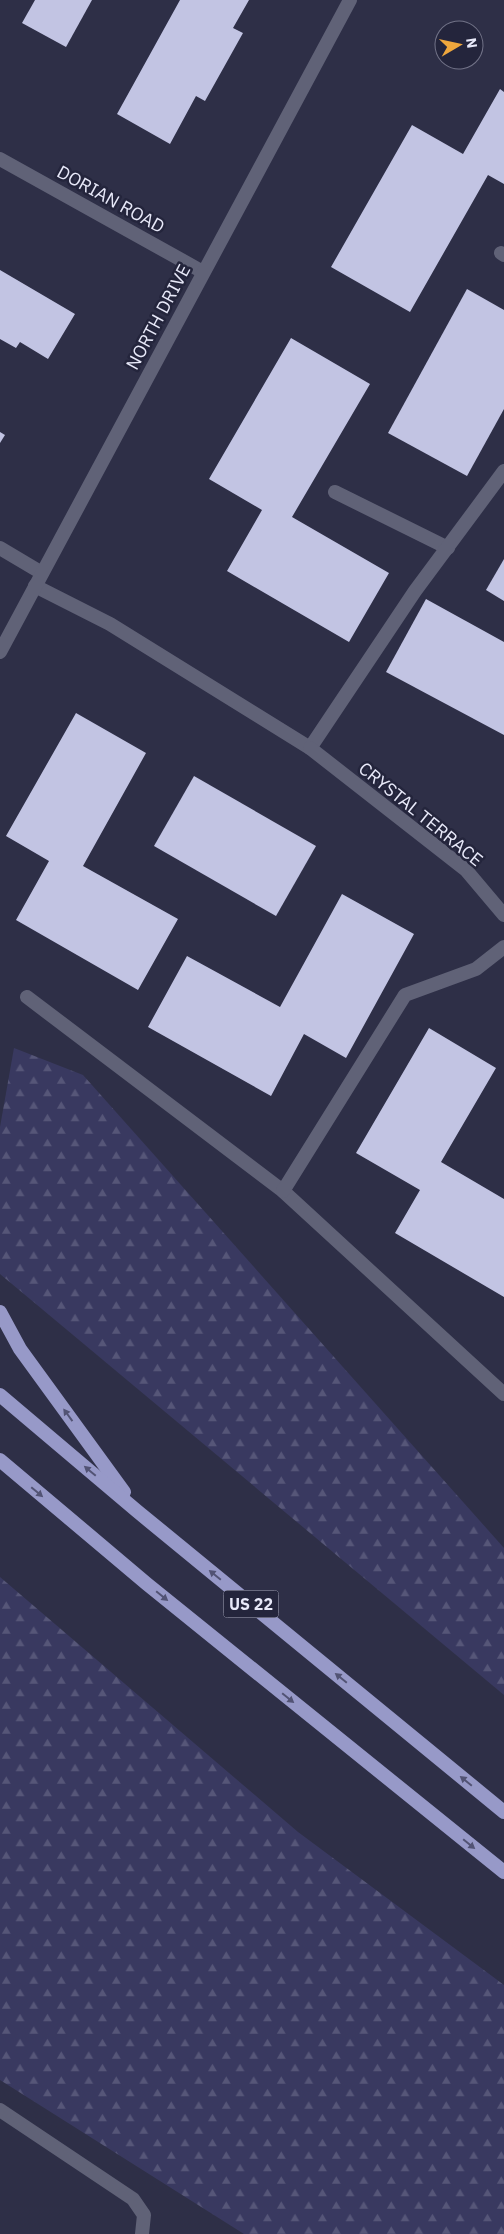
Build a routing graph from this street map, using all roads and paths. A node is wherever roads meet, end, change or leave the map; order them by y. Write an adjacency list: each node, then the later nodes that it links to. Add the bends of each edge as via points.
1 (350, 0): 3 (street, NORTH DRIVE)
2 (0, 159): 3 (street, DORIAN ROAD)
3 (204, 272): 8 (street, NORTH DRIVE)
4 (504, 471): 7 (street)
5 (335, 492): 7 (street)
6 (0, 548): 8 (street)
7 (448, 548): 11 (street, via 415,591)
8 (42, 573): 9 (street, NORTH DRIVE)
9 (35, 586): 10 (street, NORTH DRIVE); 11 (street, CRYSTAL TERRACE, via 110,624)
10 (0, 652)
11 (310, 748): 12 (street, CRYSTAL TERRACE, via 466,870)
12 (504, 915)
13 (504, 947): 15 (street, via 476,969 405,994)
14 (27, 997): 15 (street)
15 (283, 1191): 17 (street)
16 (0, 1312): 20 (highway, one-way to 16, via 20,1349)
17 (504, 1394)
18 (0, 1395): 20 (highway, US 22, one-way to 18)
19 (0, 1460): 22 (highway, US 22, one-way to 22, via 147,1584)
20 (138, 1511): 21 (highway, US 22, one-way to 20)
21 (504, 1812)
22 (504, 1872)
23 (0, 2110): 24 (street, via 133,2199 144,2215)
24 (142, 2234)

